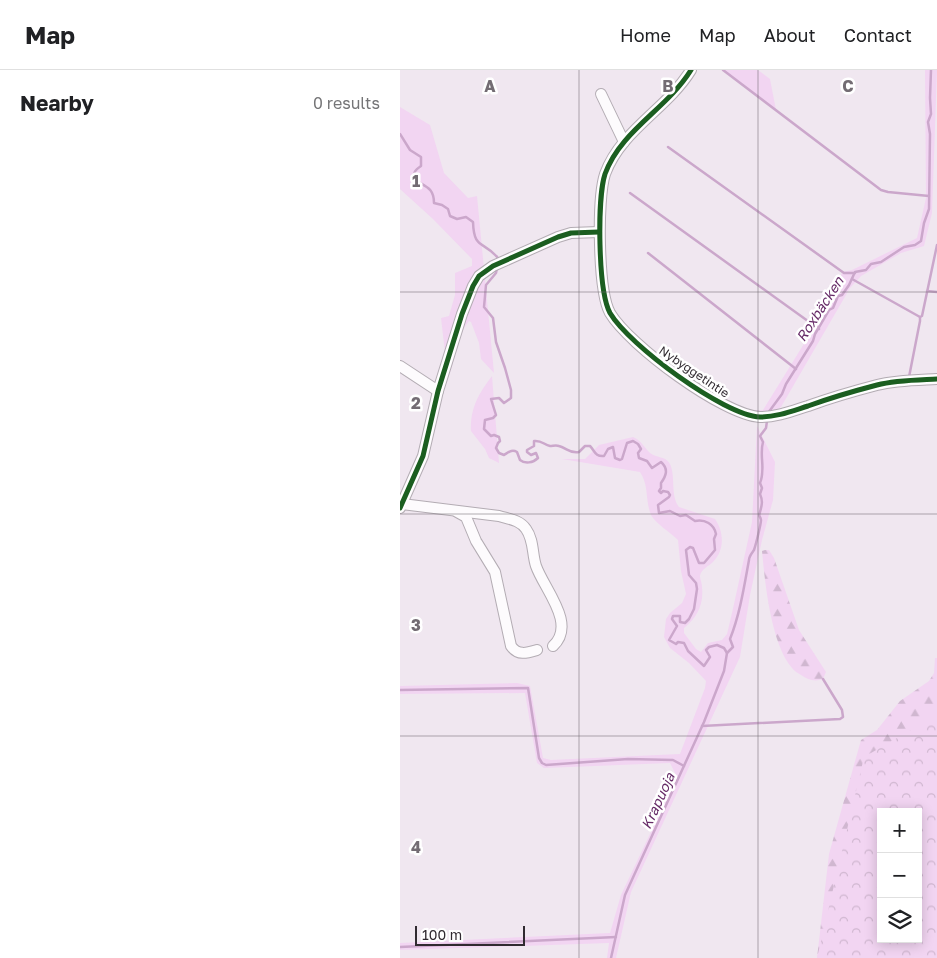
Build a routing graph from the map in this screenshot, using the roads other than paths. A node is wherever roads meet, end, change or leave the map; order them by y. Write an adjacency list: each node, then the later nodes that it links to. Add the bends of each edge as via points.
1 (691, 70): 3 (street, Nybyggetintie, via 676,90)
2 (601, 94): 3 (street)
3 (624, 142): 4 (street, Nybyggetintie, via 605,176)
4 (599, 232): 6 (street, Nybyggetintie, via 605,296 617,323 661,364 743,413 759,417 783,415 878,385); 7 (street, via 570,233 493,266 479,276 467,299)
5 (400, 366): 7 (street)
6 (937, 379)
7 (438, 391): 8 (street, via 422,456)
8 (401, 506): 9 (street)
9 (456, 511): 10 (street, via 513,520 527,530 538,569 562,624 560,637); 11 (street, via 466,517 495,572 511,646 523,653)
10 (553, 646)
11 (537, 650)

